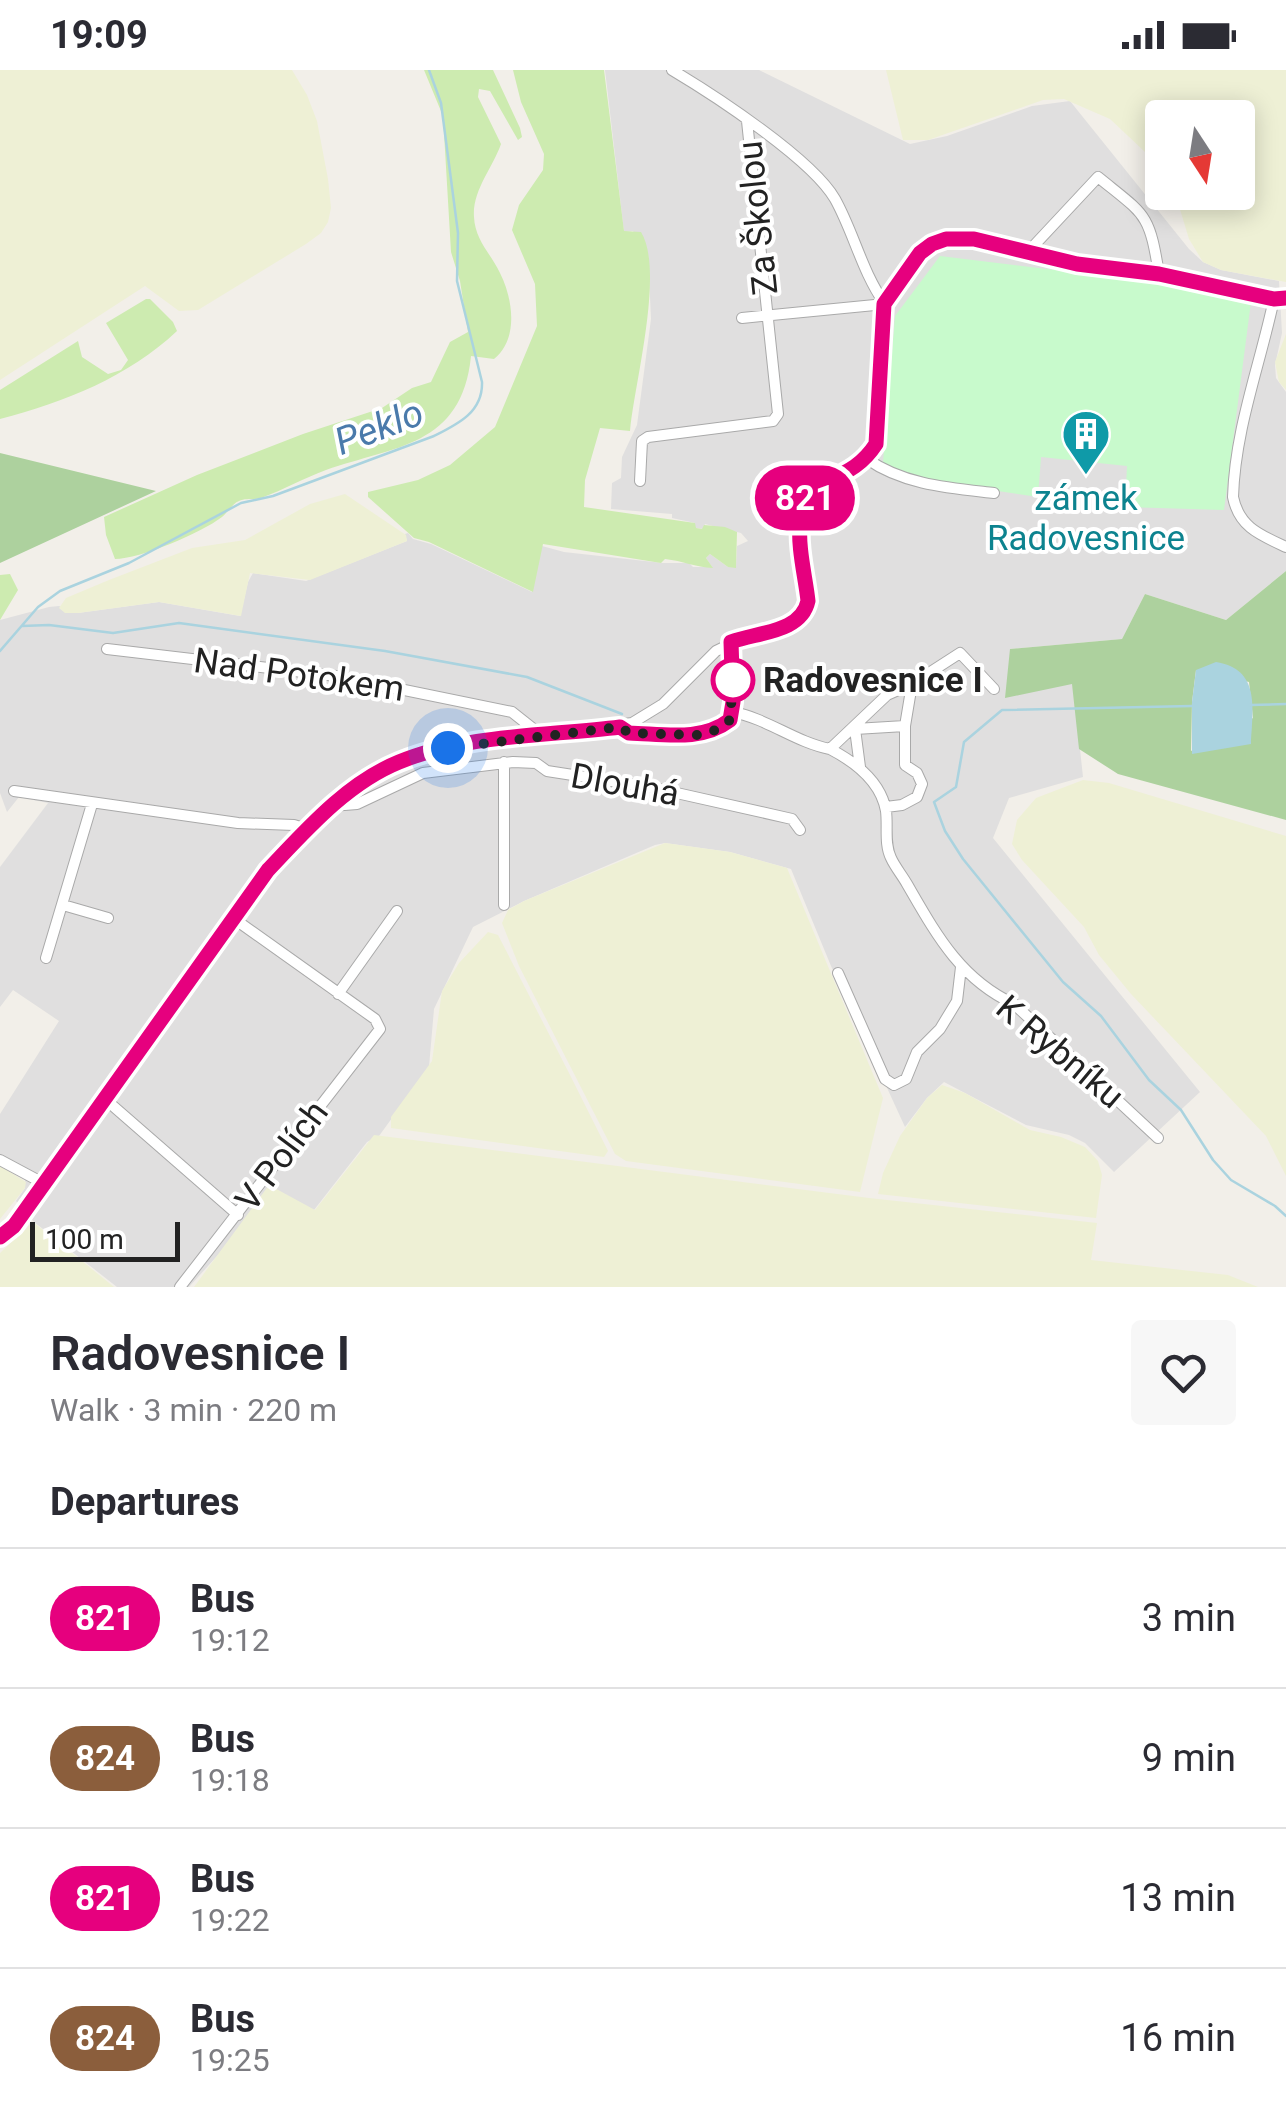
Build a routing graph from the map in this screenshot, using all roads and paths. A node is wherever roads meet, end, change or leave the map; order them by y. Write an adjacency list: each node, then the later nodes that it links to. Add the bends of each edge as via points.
1 (672, 70): 2 (street)
2 (747, 121): 6 (street, via 820,177); 7 (street, Za Školou)
3 (1027, 253): 4 (street); 4 (street, via 1098,177 1146,218); 6 (street, via 961,238 932,244)
4 (1159, 274): 5 (street)
5 (1280, 298): 12 (street, via 1248,397 1232,498 1245,525)
6 (884, 304): 7 (street, Za Školou); 9 (street, via 880,424)
7 (768, 315): 8 (street, Za Školou); 10 (street, Za Školou, via 774,422 648,437 642,441)
8 (742, 318)
9 (866, 459): 11 (street, via 910,480); 13 (street, via 810,492 802,504 806,613)
10 (640, 482)
11 (994, 493)
12 (1286, 547)
13 (731, 642): 17 (street); 19 (street, via 663,704)
14 (106, 649): 21 (street, Nad Potokem, via 336,676 512,712)
15 (912, 684): 16 (street, via 960,653); 18 (street); 20 (street, via 887,695)
16 (994, 689)
17 (733, 712): 19 (street, via 706,734 629,733); 22 (street)
18 (904, 726): 20 (street); 28 (street, via 905,765 921,779 917,798)
19 (620, 727): 21 (street)
20 (855, 728): 22 (street); 24 (street)
21 (541, 735): 27 (street, via 398,762)
22 (830, 750): 24 (street)
23 (504, 762): 27 (street, Dlouhá, via 423,773 357,804); 30 (street, Dlouhá, via 536,763 586,780 792,819); 31 (street)
24 (860, 767): 28 (street)
25 (14, 791): 26 (street)
26 (92, 804): 29 (street); 32 (street)
27 (332, 806): 29 (street)
28 (886, 808): 37 (street, K Rybníku, via 888,852)
29 (307, 829): 35 (street)
30 (800, 830)
31 (504, 905)
32 (63, 906): 34 (street); 36 (street)
33 (397, 911): 39 (street)
34 (108, 918)
35 (232, 918): 39 (street); 40 (street)
36 (46, 958)
37 (961, 967): 38 (street, K Rybníku, via 957,1001 916,1052 906,1079 894,1085 885,1079); 41 (street, K Rybníku, via 1014,1004)
38 (838, 973)
39 (338, 994): 44 (street, V Polích, via 380,1029)
40 (105, 1099): 43 (street); 44 (street)
41 (1158, 1138)
42 (0, 1160): 43 (street)
43 (43, 1183): 45 (street)
44 (238, 1216): 46 (street, V Polích)
45 (0, 1238)
46 (180, 1287)

